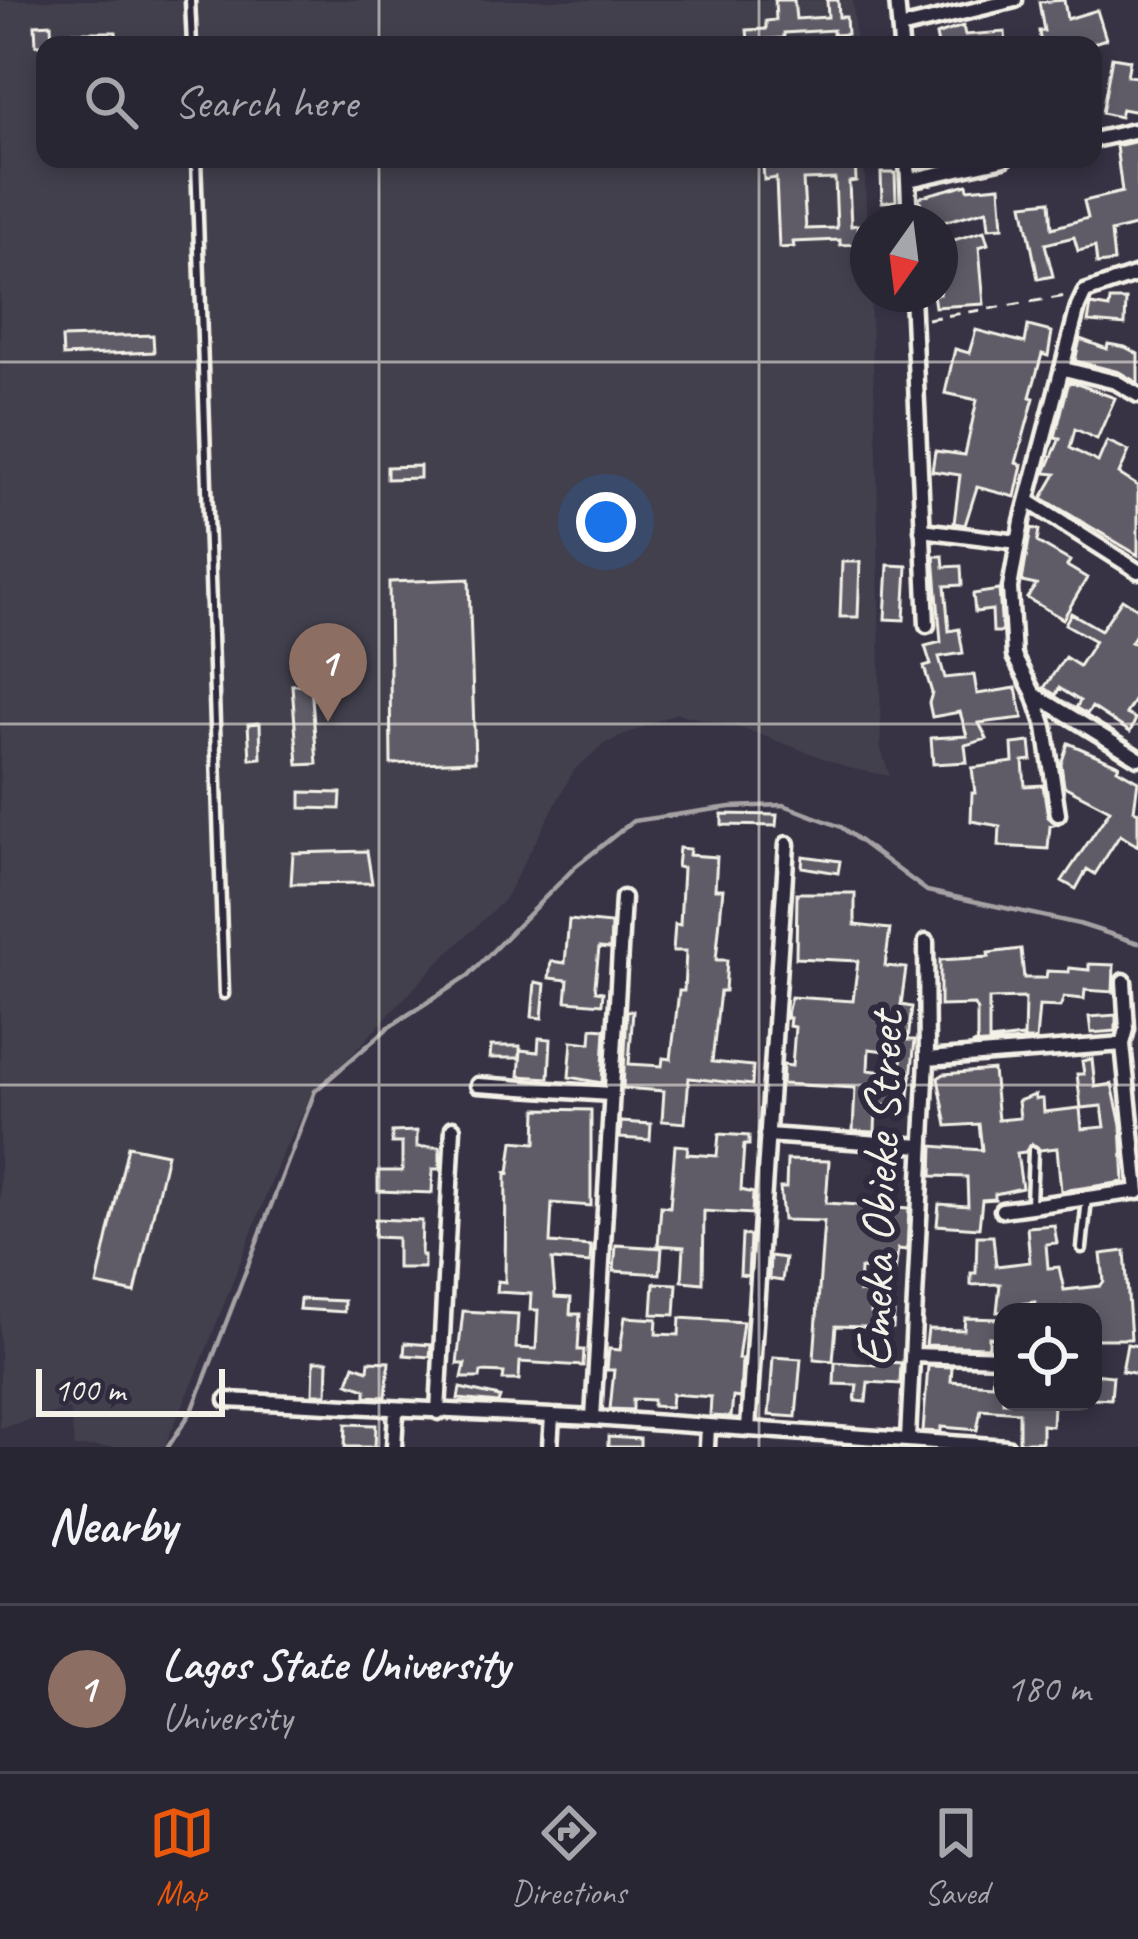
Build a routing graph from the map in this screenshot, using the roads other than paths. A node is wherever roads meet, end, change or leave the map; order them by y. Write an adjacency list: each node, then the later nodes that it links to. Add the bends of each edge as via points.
1 (190, 0): 5 (lane)
2 (897, 0): 4 (street)
3 (1015, 0): 4 (street)
4 (900, 28): 6 (street)
5 (192, 36)
6 (900, 36)
7 (1138, 130): 8 (street)
8 (1102, 138)
9 (196, 168): 30 (lane)
10 (908, 168): 12 (street)
11 (963, 168): 12 (street)
12 (909, 180): 13 (street)
13 (910, 204)
14 (1138, 274): 16 (street, via 1085,292)
15 (912, 312): 19 (street)
16 (1064, 369): 17 (street); 18 (street)
17 (1138, 395)
18 (1028, 502): 20 (street); 21 (street)
19 (922, 530): 20 (street); 22 (street)
20 (1018, 542): 23 (street, via 1010,624 1014,656)
21 (1138, 571)
22 (927, 625)
23 (1034, 694): 24 (street); 25 (street)
24 (1138, 758)
25 (1058, 814)
26 (787, 844): 36 (street)
27 (622, 898): 34 (street)
28 (926, 942): 32 (street, Emeka Obieke Street)
29 (1124, 981): 31 (street)
30 (224, 994)
31 (1123, 1044): 32 (street); 39 (street)
32 (927, 1059): 37 (street, Emeka Obieke Street)
33 (478, 1085): 34 (street)
34 (610, 1094): 50 (street)
35 (453, 1128): 48 (street)
36 (767, 1136): 37 (street); 52 (street)
37 (922, 1147): 44 (street, Emeka Obieke Street)
38 (1033, 1151): 41 (lane)
39 (1138, 1191): 40 (street)
40 (1088, 1198): 41 (street); 43 (lane)
41 (1030, 1207): 42 (street)
42 (1001, 1210)
43 (1082, 1248)
44 (913, 1355): 45 (street); 53 (street, Emeka Obieke Street)
45 (994, 1358)
46 (227, 1400): 47 (street)
47 (395, 1412): 48 (street); 55 (street)
48 (438, 1412): 49 (street)
49 (552, 1416): 50 (street); 56 (street)
50 (593, 1418): 51 (street)
51 (708, 1426): 52 (street); 57 (street)
52 (748, 1429): 54 (street)
53 (908, 1439): 54 (street); 58 (street)
54 (862, 1442)
55 (394, 1447)
56 (550, 1447)
57 (707, 1447)
58 (1007, 1447)

